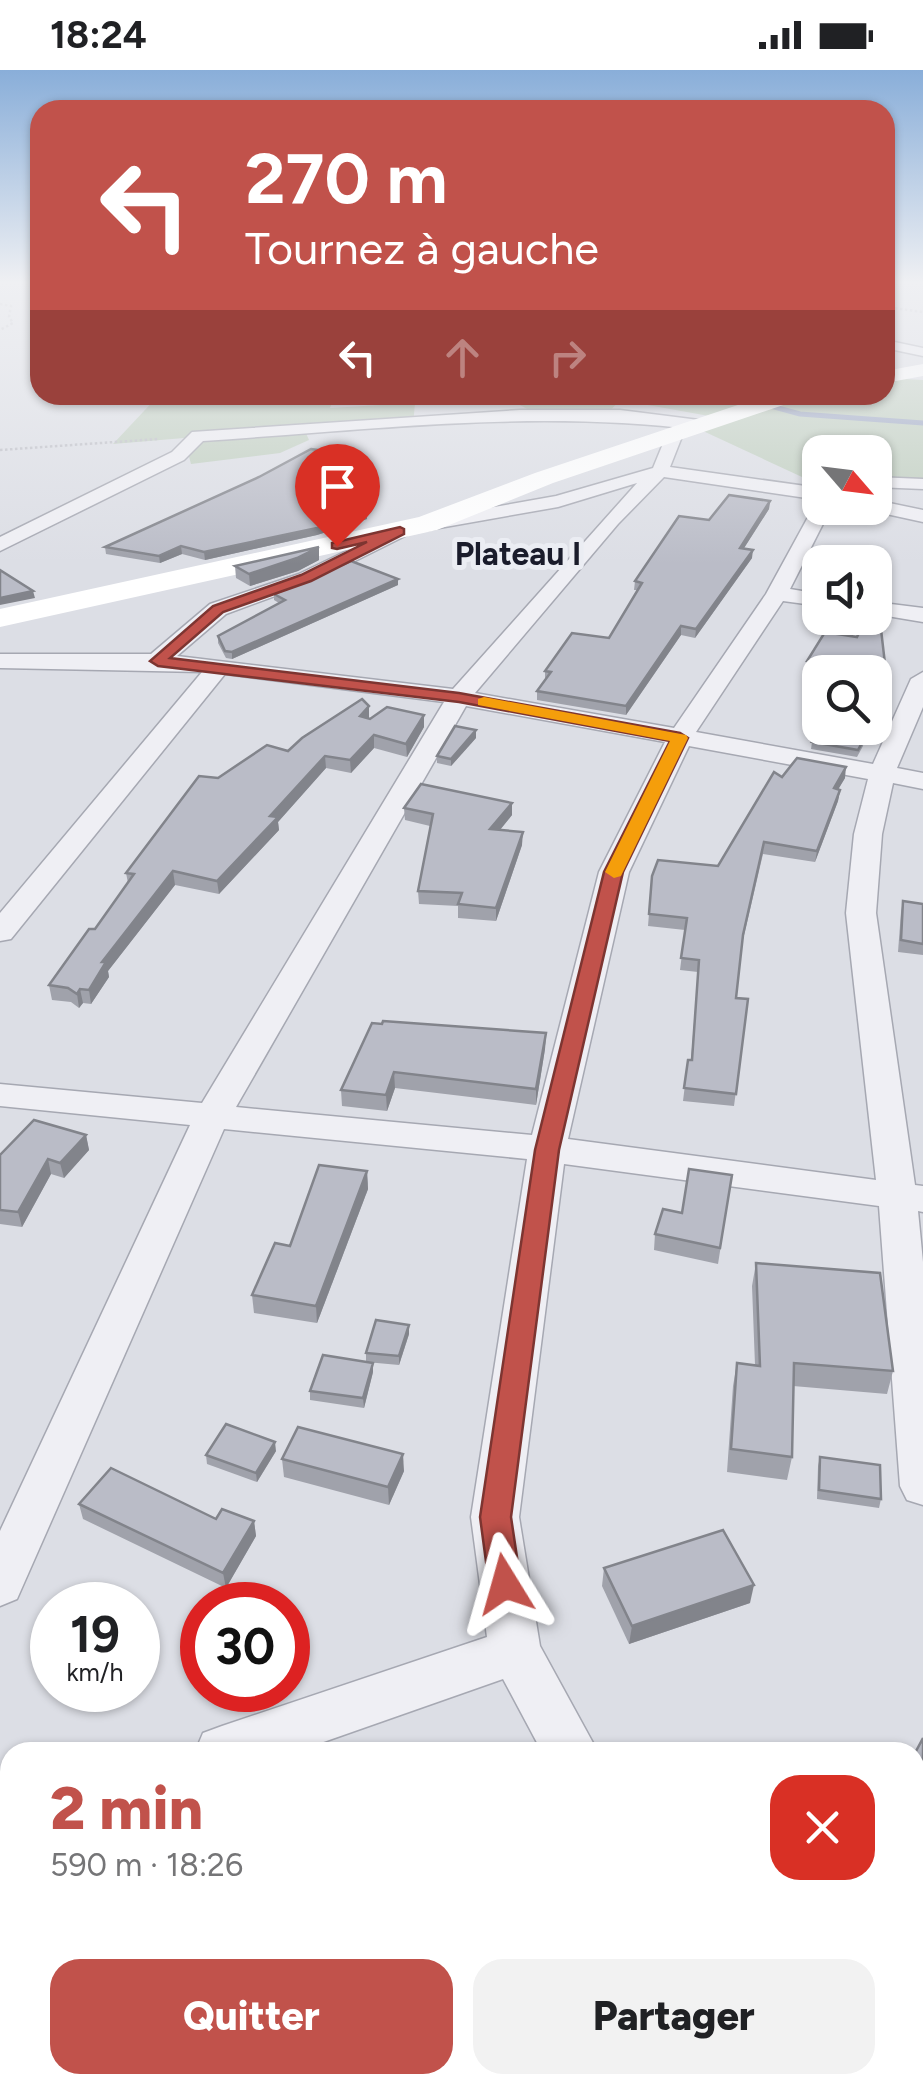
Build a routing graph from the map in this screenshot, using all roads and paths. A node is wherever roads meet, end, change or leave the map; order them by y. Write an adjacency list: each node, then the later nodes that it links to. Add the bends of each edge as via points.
1 (761, 405): 2 (street)
2 (687, 430): 3 (street, via 620,415 520,415); 5 (street); 12 (street)
3 (198, 436): 4 (path); 13 (street, via 178,456)
4 (0, 450)
5 (660, 471): 8 (street); 12 (street, via 558,500); 23 (street)
6 (892, 483): 7 (street)
7 (923, 484)
8 (802, 491)
9 (892, 510): 10 (street)
10 (923, 516)
11 (805, 525): 14 (street)
12 (414, 528): 18 (street); 20 (street, via 218,609)
13 (0, 545)
14 (778, 594): 15 (street); 24 (street)
15 (802, 597)
16 (892, 610): 17 (street)
17 (923, 614)
18 (0, 618)
19 (0, 661): 20 (street)
20 (158, 661): 21 (street)
21 (219, 666): 23 (street); 27 (street)
22 (923, 679): 25 (street)
23 (459, 697): 24 (street); 29 (street)
24 (680, 738): 25 (street); 30 (street, via 614,872)
25 (882, 774): 26 (street); 31 (street, via 861,913)
26 (923, 781)
27 (0, 932)
28 (0, 1095): 29 (street)
29 (211, 1118): 30 (street); 33 (street)
30 (547, 1150): 31 (street); 34 (street, via 495,1517)
31 (910, 1198): 32 (street)
32 (923, 1486)
33 (0, 1584)
34 (515, 1650): 35 (street); 36 (street)
35 (251, 1742)
36 (566, 1742)

